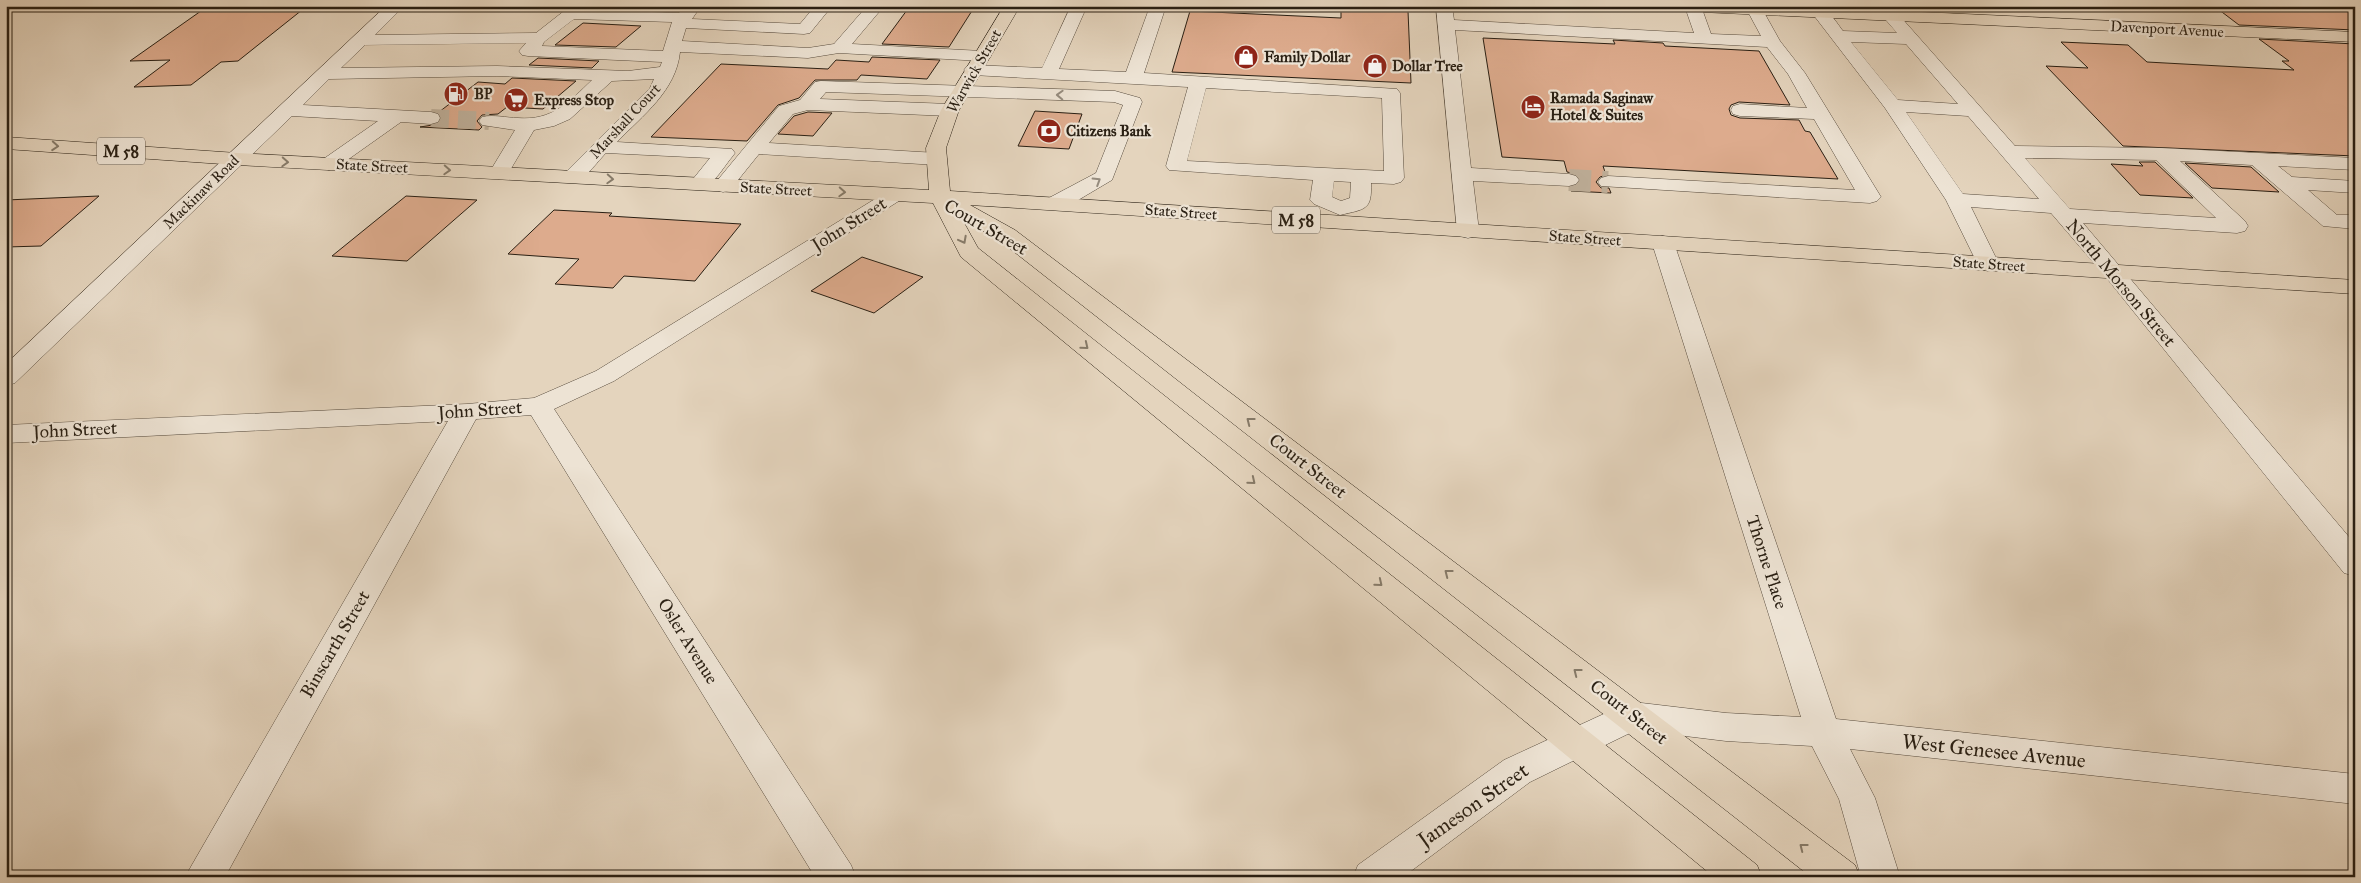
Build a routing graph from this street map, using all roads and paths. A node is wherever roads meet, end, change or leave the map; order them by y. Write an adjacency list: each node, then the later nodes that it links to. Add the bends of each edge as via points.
1 (396, 6): 18 (street, Mackinaw Road)
2 (824, 6): 12 (street, via 804,29)
3 (876, 6): 20 (street)
4 (1012, 6): 22 (main road, Warwick Street)
5 (1079, 6): 25 (street)
6 (1158, 6): 27 (street)
7 (1686, 7): 8 (main road, Davenport Avenue); 14 (street)
8 (1755, 10): 10 (main road, Davenport Avenue); 19 (street)
9 (1887, 11): 10 (main road, Davenport Avenue); 15 (main road, Davenport Avenue); 17 (street, North Morson Street)
10 (1820, 13): 13 (street)
11 (1445, 15): 14 (street); 54 (street)
12 (686, 16): 16 (street, via 570,14); 21 (street, Marshall Court)
13 (1839, 36): 17 (street); 31 (street)
14 (1704, 37): 19 (street)
15 (2355, 37)
16 (540, 38): 18 (street); 21 (street, via 528,52)
17 (1911, 39): 35 (street, North Morson Street)
18 (360, 40): 24 (street, Mackinaw Road)
19 (1772, 42): 37 (street, via 1796,73)
20 (839, 48): 21 (street, via 808,53); 22 (street)
21 (670, 58): 26 (street); 43 (street, Marshall Court, via 658,90)
22 (978, 63): 25 (street); 29 (main road, Warwick Street)
23 (403, 73): 24 (street); 26 (street, via 497,71); 36 (street)
24 (326, 74): 32 (street, Mackinaw Road)
25 (1048, 74): 27 (street)
26 (608, 75): 41 (street, via 564,114 548,122)
27 (1133, 78): 28 (street)
28 (1198, 82): 53 (street, via 1176,166); 55 (street, via 1391,92 1394,178)
29 (960, 92): 30 (street, via 821,86); 33 (main road, Warwick Street); 66 (street, one-way to 29, via 1105,176 1133,102 1115,97)
30 (807, 104): 33 (street); 44 (street, via 786,110)
31 (1892, 104): 35 (street); 65 (street)
32 (288, 110): 36 (street); 47 (street, Mackinaw Road)
33 (950, 110): 48 (main road, Warwick Street, via 936,148)
34 (1740, 110): 37 (street)
35 (1973, 111): 45 (street, North Morson Street)
36 (352, 114): 38 (street)
37 (1820, 114): 58 (street, via 1870,197)
38 (397, 116): 39 (street); 50 (street)
39 (431, 118)
40 (489, 122): 41 (street)
41 (528, 124): 52 (street)
42 (6, 143): 47 (main road, State Street / M 58, one-way to 47)
43 (602, 146): 56 (street, Marshall Court); 60 (street, via 725,153)
44 (754, 148): 48 (street); 61 (street)
45 (2009, 152): 46 (street); 67 (street, North Morson Street)
46 (2161, 154): 49 (street); 67 (street, via 2237,226)
47 (236, 159): 50 (main road, State Street / M 58, one-way to 50); 75 (street, Mackinaw Road)
48 (937, 159): 64 (main road, Warwick Street)
49 (2260, 160): 51 (street); 59 (street)
50 (329, 164): 52 (main road, State Street / M 58, one-way to 52)
51 (2355, 164)
52 (499, 173): 56 (main road, State Street / M 58)
53 (1324, 174): 55 (street); 68 (street, via 1321,200)
54 (1462, 174): 57 (street); 70 (street)
55 (1360, 176): 68 (street, via 1361,201)
56 (572, 177): 60 (main road, State Street / M 58, one-way to 60)
57 (1569, 180)
58 (1608, 182)
59 (2288, 183): 62 (street); 69 (street, via 2331,221)
60 (698, 184): 61 (main road, State Street / M 58)
61 (723, 186): 63 (main road, State Street / M 58, one-way to 63)
62 (2355, 187)
63 (895, 195): 64 (main road, State Street / M 58); 76 (street, John Street, via 605,376)
64 (940, 197): 66 (main road, State Street / M 58); 80 (main road, Court Street, one-way to 64, via 1007,235); 82 (main road, Court Street, one-way to 82, via 969,252)
65 (1957, 200): 67 (street); 72 (street)
66 (1054, 204): 68 (main road, State Street / M 58)
67 (2061, 211): 73 (street, North Morson Street)
68 (1340, 216): 70 (main road, State Street / M 58)
69 (2355, 222)
70 (1468, 231): 71 (main road, State Street / M 58)
71 (1663, 243): 72 (main road, State Street / M 58); 81 (street, Thorne Place)
72 (1988, 264): 73 (main road, State Street / M 58)
73 (2113, 271): 74 (main road, State Street / M 58); 79 (street, North Morson Street)
74 (2355, 286)
75 (6, 378)
76 (539, 406): 77 (street, John Street); 85 (street, Osler Avenue)
77 (467, 412): 78 (street, John Street); 84 (street, Binscarth Street)
78 (6, 434)
79 (2355, 565)
80 (1633, 716): 81 (street, West Genesee Avenue, via 1726,727); 82 (street, Jameson Street); 88 (main road, Court Street, one-way to 80)
81 (1823, 732): 83 (street, West Genesee Avenue); 89 (street, Thorne Place, via 1857,798)
82 (1576, 742): 86 (street, Jameson Street, via 1517,771); 87 (main road, Court Street)
83 (2355, 789)
84 (204, 877)
85 (837, 877)
86 (1372, 877)
87 (1743, 877)
88 (1841, 877)
89 (1881, 877)

